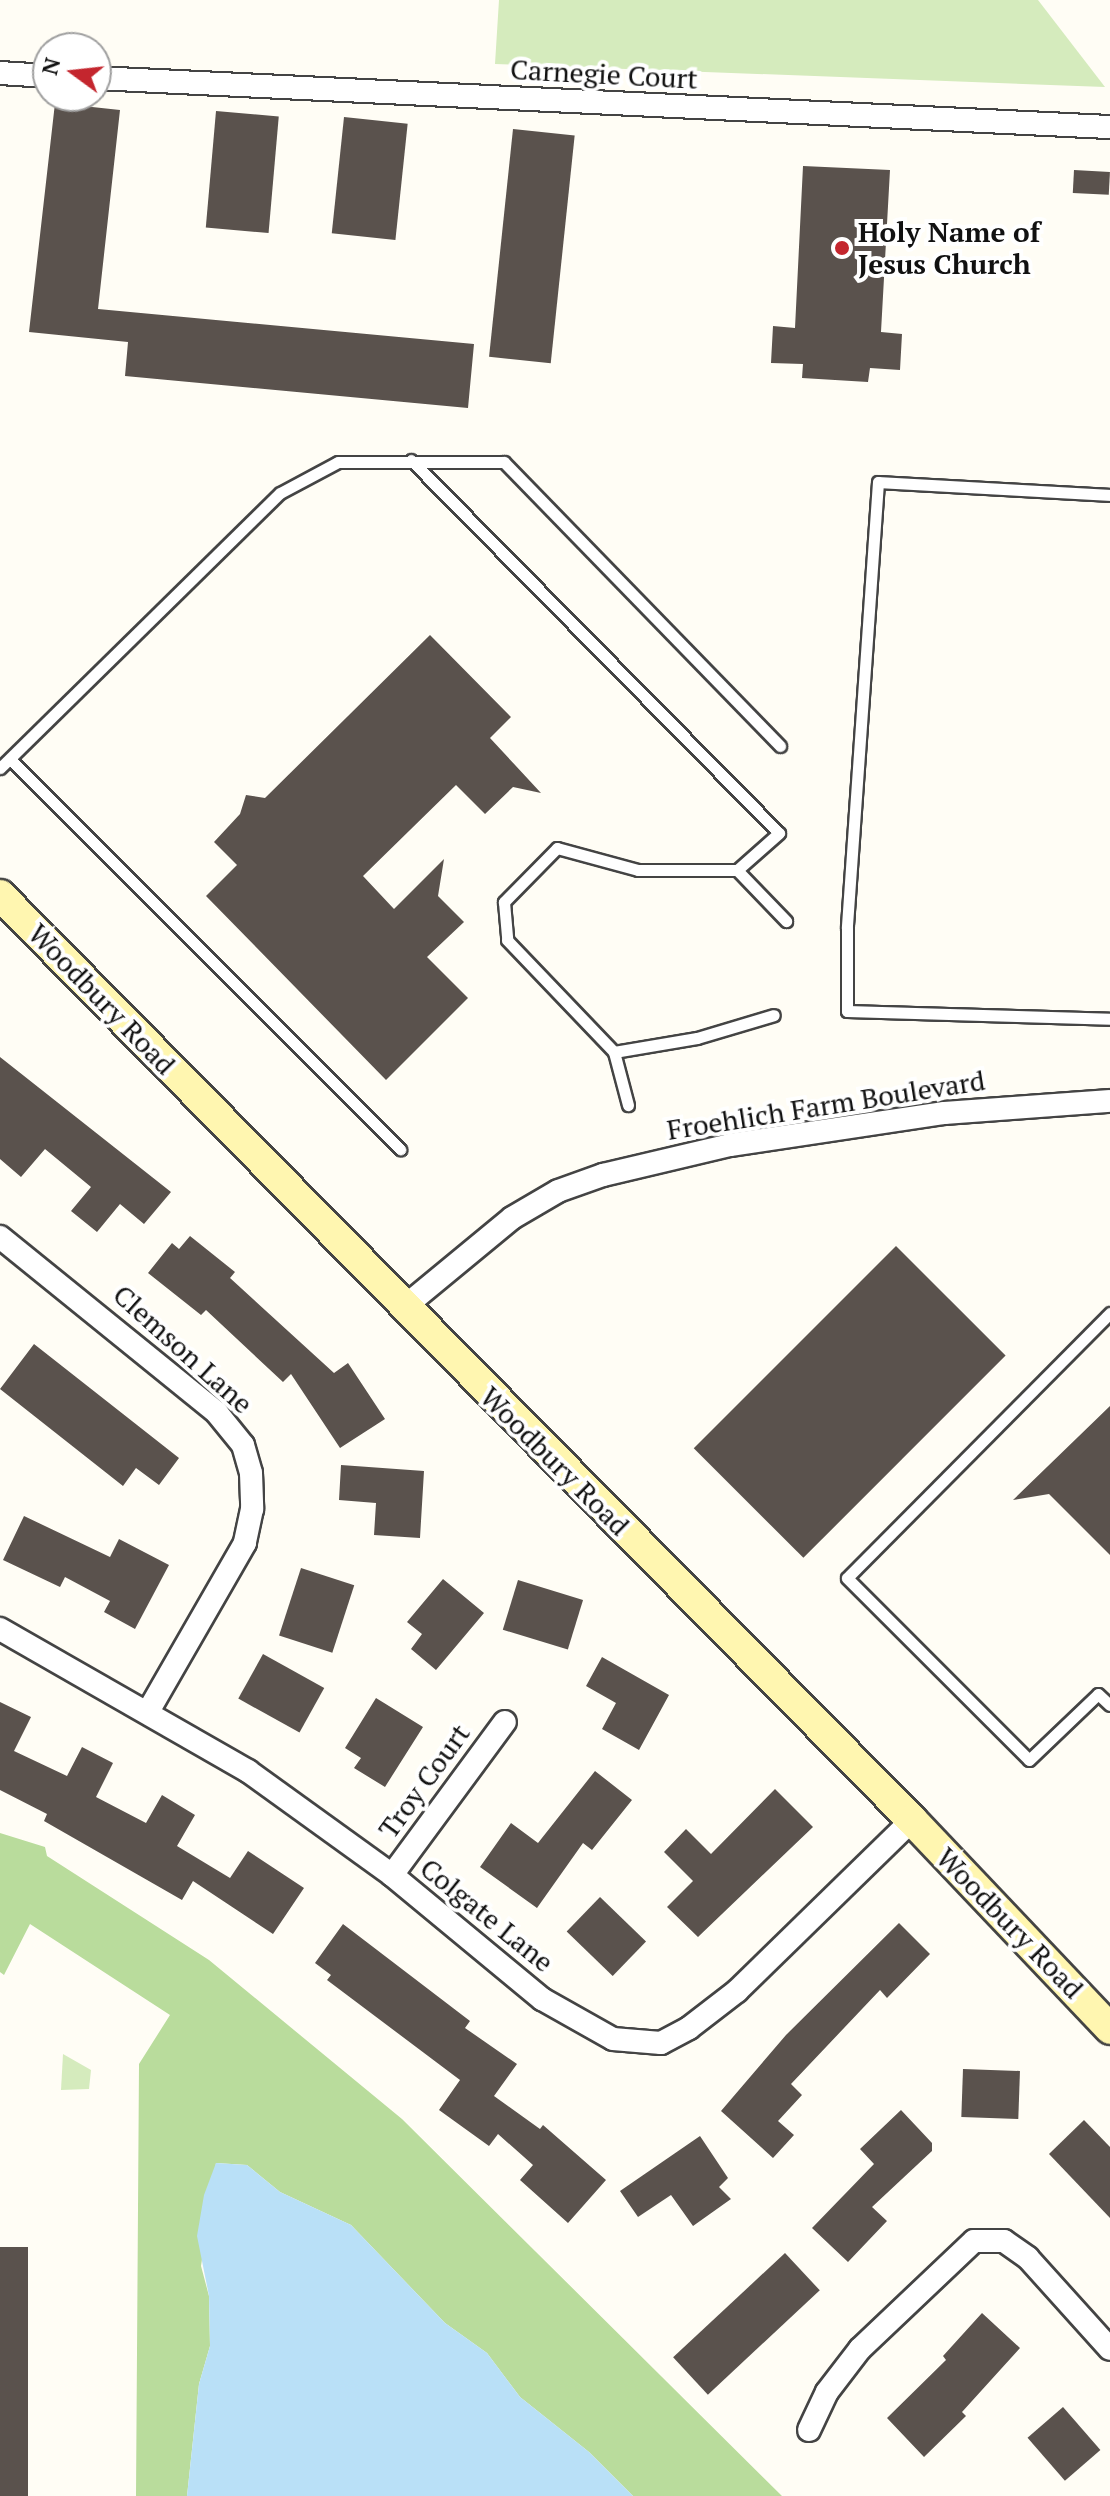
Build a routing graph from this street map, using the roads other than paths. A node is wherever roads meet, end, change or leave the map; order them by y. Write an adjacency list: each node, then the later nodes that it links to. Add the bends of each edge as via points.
1 (0, 73): 2 (street)
2 (32, 75)
3 (112, 79): 4 (street, Carnegie Court)
4 (1110, 127)
5 (411, 460): 7 (lane, via 504,462); 8 (lane, via 338,462 280,493); 10 (lane, via 779,833)
6 (1110, 495): 14 (lane, via 878,482 847,928 847,1011)
7 (780, 746)
8 (10, 759): 9 (lane); 18 (lane)
9 (0, 768)
10 (737, 870): 12 (lane); 15 (lane, via 638,870 557,848 504,902 507,940)
11 (0, 895): 20 (main road, Woodbury Road)
12 (786, 921)
13 (774, 1015): 15 (lane, via 697,1038)
14 (1110, 1019)
15 (614, 1052): 17 (lane)
16 (1110, 1101): 20 (street, Froehlich Farm Boulevard, via 945,1113 730,1145 603,1175 558,1191 512,1218)
17 (628, 1105)
18 (400, 1149)
19 (0, 1237): 24 (street, Clemson Lane, via 217,1413 243,1445 251,1473 245,1543)
20 (403, 1308): 26 (main road, Woodbury Road)
21 (1110, 1313): 23 (lane, via 847,1578 1029,1760 1098,1694)
22 (0, 1629): 24 (street, Colgate Lane)
23 (1110, 1705)
24 (148, 1712): 27 (street, Colgate Lane, via 248,1771)
25 (505, 1722): 27 (street, Troy Court)
26 (912, 1820): 27 (street, Colgate Lane, via 737,1991 661,2043 613,2039 542,1999); 28 (main road, Woodbury Road)
27 (392, 1875)
28 (1110, 2029)
29 (1110, 2349): 30 (street, via 1028,2258 1004,2241 974,2241 860,2349 827,2392)
30 (809, 2430)

